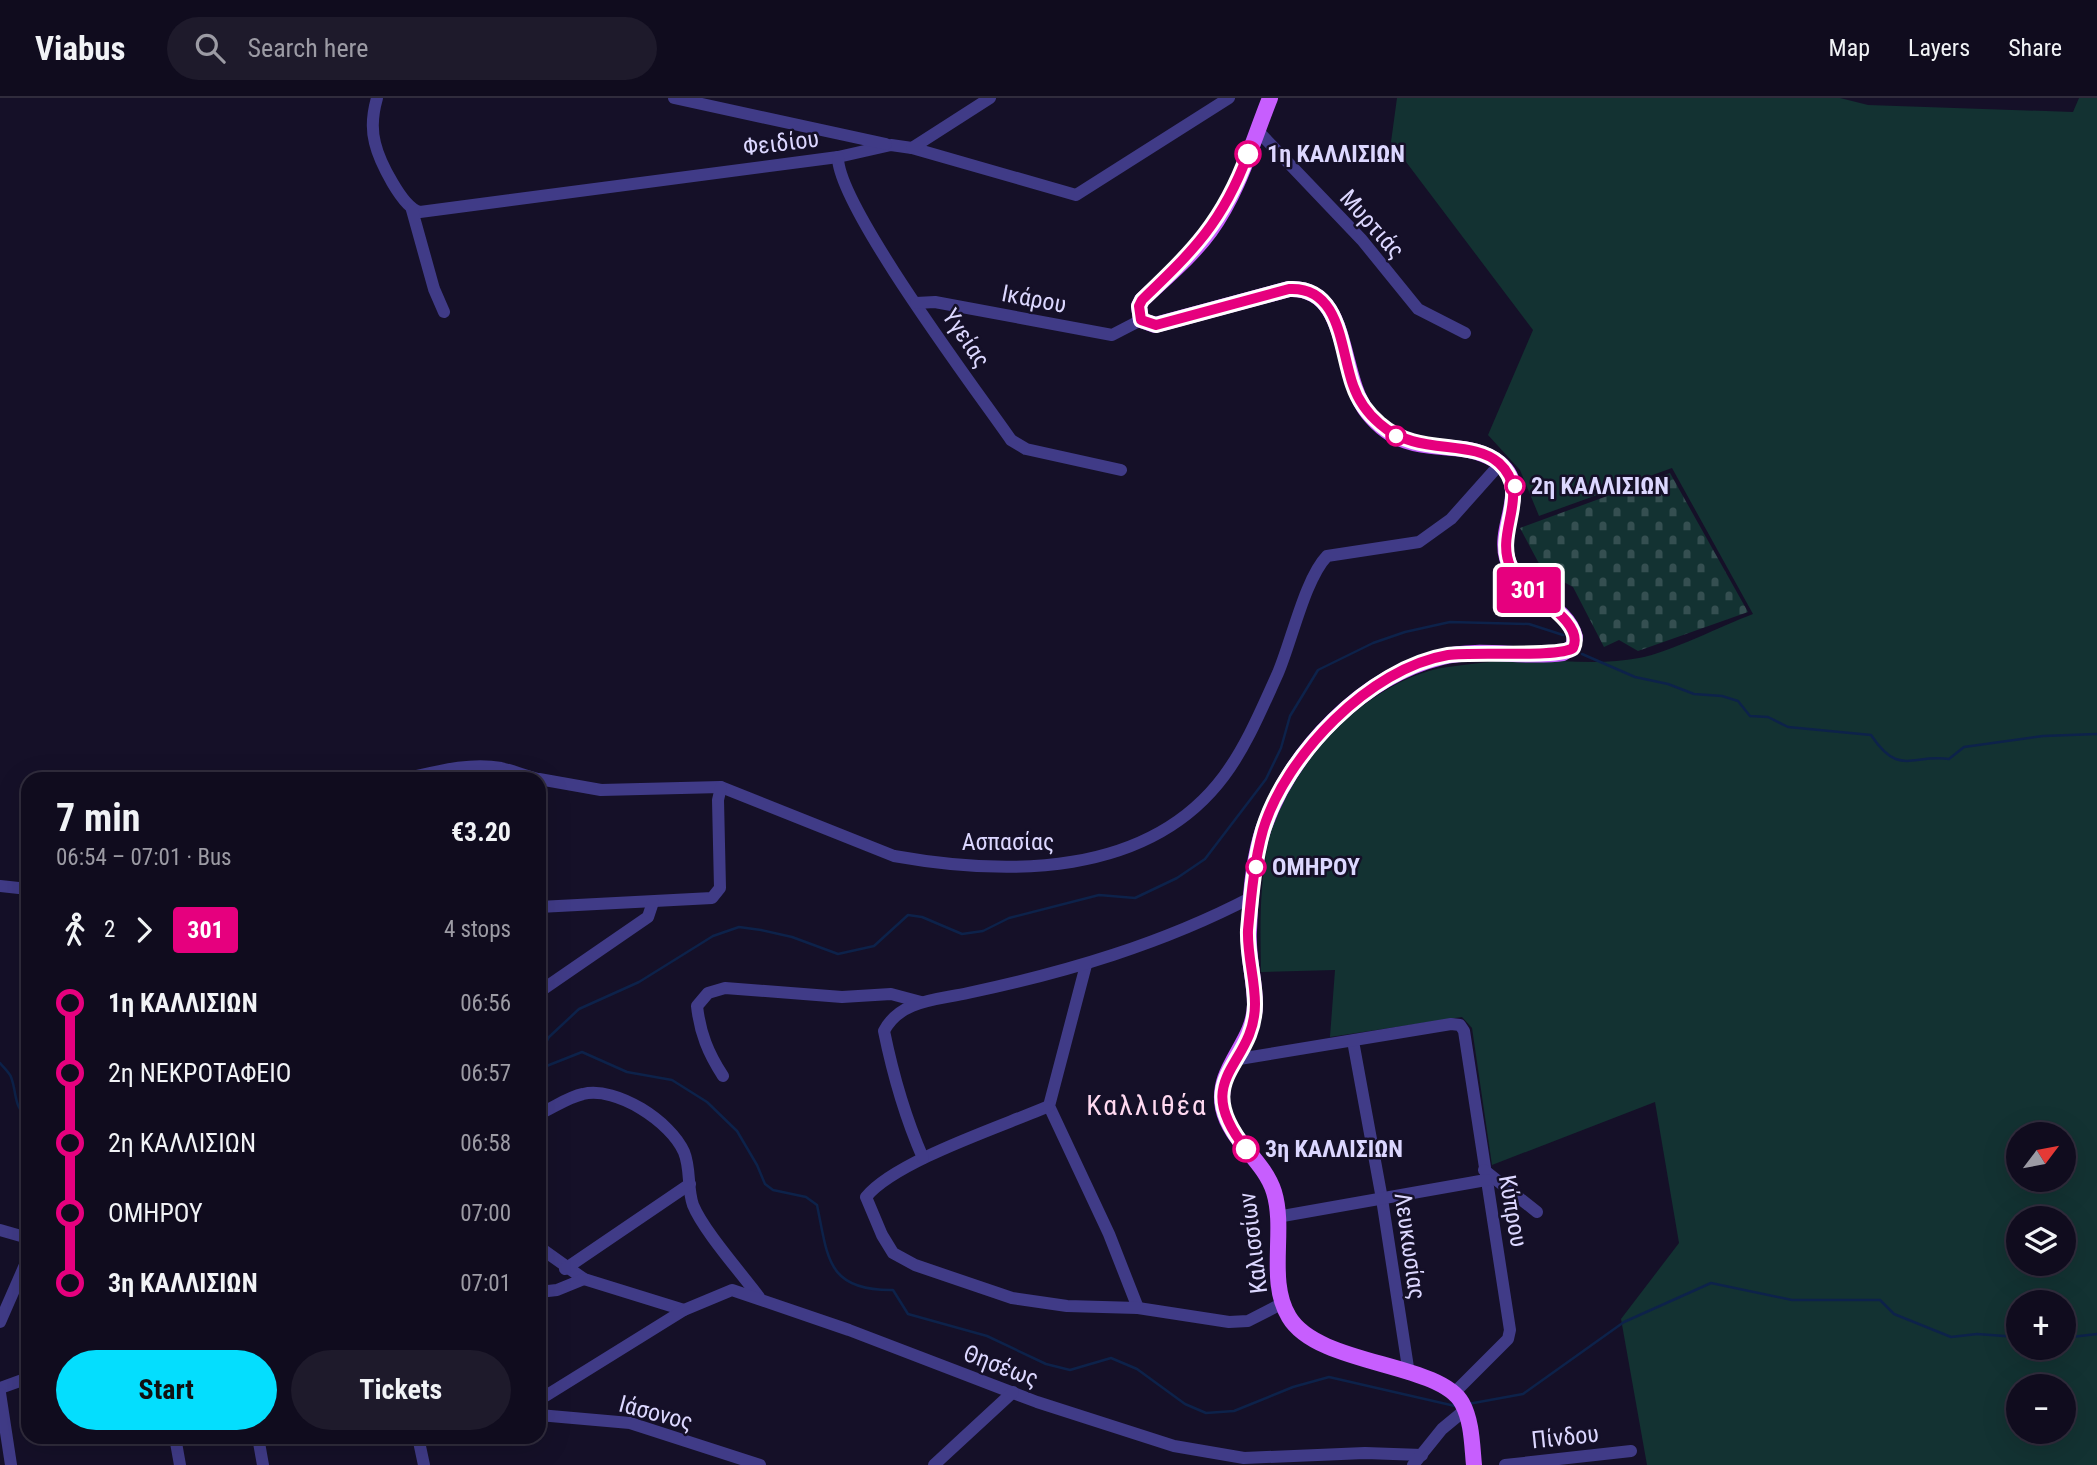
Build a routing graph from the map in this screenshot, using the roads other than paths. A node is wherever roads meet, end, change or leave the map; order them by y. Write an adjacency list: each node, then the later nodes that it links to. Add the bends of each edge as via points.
1 (377, 98): 10 (street, via 374,142)
2 (674, 98): 7 (street)
3 (990, 98): 8 (street)
4 (1229, 98): 8 (street, Φειδίου, via 1076,195)
5 (1270, 98): 6 (main road)
6 (1257, 130): 13 (main road, via 1222,213 1193,252 1142,300); 14 (street, Μυρτιάς, via 1362,240 1418,309)
7 (891, 145): 8 (street, Φειδίου); 9 (street, Φειδίου)
8 (912, 148)
9 (838, 157): 10 (street, Φειδίου); 11 (street, Υγείας, via 838,171 849,197)
10 (412, 210): 12 (street)
11 (916, 303): 13 (street, Ικάρου, via 935,302 1112,335); 16 (street, Υγείας, via 1018,446)
12 (444, 312)
13 (1141, 320): 15 (main road, via 1156,325 1289,289 1314,293 1330,309 1353,386 1381,426 1405,441 1482,454)
14 (1465, 333)
15 (1500, 464): 20 (street, Ασπασίας, via 1451,519 1419,542 1327,556 1311,578 1291,642 1254,725 1223,778 1180,818 1130,845 1101,856 1041,867 924,861 894,856); 23 (main road, Καλισσίων, via 1514,485 1515,500 1505,536 1510,565 1521,583 1571,626 1573,648 1557,654 1443,656 1368,690 1320,738 1286,783 1264,830)
16 (1121, 470)
17 (435, 772): 18 (street, Ασπασίας, via 479,767)
18 (510, 772)
19 (546, 780): 20 (street, Ασπασίας, via 601,790)
20 (721, 787): 24 (street, via 717,894)
21 (0, 886): 22 (street)
22 (21, 888)
23 (1252, 897): 26 (street, via 1191,927); 30 (main road, Καλισσίων, via 1248,942 1254,1016)
24 (653, 902): 25 (street); 27 (street, via 648,917)
25 (546, 907)
26 (1086, 965): 28 (street); 32 (street)
27 (546, 987)
28 (921, 1002): 31 (street, via 891,994 842,997 725,988 708,993 697,1006 699,1028); 34 (street, via 892,1016 884,1031 903,1111)
29 (1353, 1041): 30 (street); 35 (street, Κύπρου, via 1460,1026); 37 (street, Λευκωσίας)
30 (1233, 1060): 39 (main road, Καλισσίων, via 1222,1087 1224,1113 1271,1185)
31 (723, 1076)
32 (1049, 1106): 34 (street); 51 (street)
33 (546, 1111): 36 (street, via 581,1094 617,1096 650,1115 679,1143)
34 (923, 1158): 51 (street, via 876,1185 866,1197 893,1252 915,1265 1012,1298 1067,1306)
35 (1485, 1175): 37 (street); 38 (street); 59 (street, Κύπρου, via 1510,1330 1508,1339)
36 (690, 1184): 43 (street, via 693,1205); 44 (street)
37 (1382, 1199): 39 (street); 54 (street, Λευκωσίας)
38 (1536, 1212)
39 (1277, 1217): 50 (main road, Καλισσίων)
40 (0, 1230): 41 (street)
41 (21, 1236)
42 (546, 1253): 44 (street)
43 (732, 1262): 48 (street); 49 (street)
44 (565, 1269): 46 (street)
45 (21, 1274): 53 (street)
46 (584, 1279): 47 (street); 52 (street)
47 (546, 1291)
48 (722, 1292): 49 (street, Θησέως, via 732,1290); 52 (street)
49 (760, 1298): 57 (street, Θησέως)
50 (1283, 1303): 51 (street, via 1248,1321); 54 (main road, Καλισσίων, via 1291,1321 1307,1335)
51 (1138, 1308)
52 (684, 1310): 60 (street)
53 (0, 1322)
54 (1409, 1374): 59 (main road, Καλισσίων, via 1439,1382)
55 (21, 1380): 56 (street)
56 (0, 1388)
57 (1013, 1392): 68 (street, Θησέως, via 1138,1436 1212,1454 1244,1458 1365,1453); 75 (street)
58 (0, 1393): 70 (street)
59 (1454, 1393): 61 (main road)
60 (546, 1396)
61 (1465, 1410): 68 (street, Θησέως); 76 (main road)
62 (546, 1416): 74 (street, Ιάσονος, via 630,1423)
63 (176, 1444): 71 (street)
64 (259, 1444): 72 (street)
65 (420, 1444): 73 (street)
66 (1631, 1451): 67 (street, Πίνδου)
67 (1610, 1459): 69 (street, Πίνδου)
68 (1417, 1460)
69 (1540, 1463): 77 (street, Πίνδου)
70 (11, 1465)
71 (180, 1465)
72 (263, 1465)
73 (424, 1465)
74 (760, 1465)
75 (934, 1465)
76 (1474, 1465)
77 (1505, 1465)

